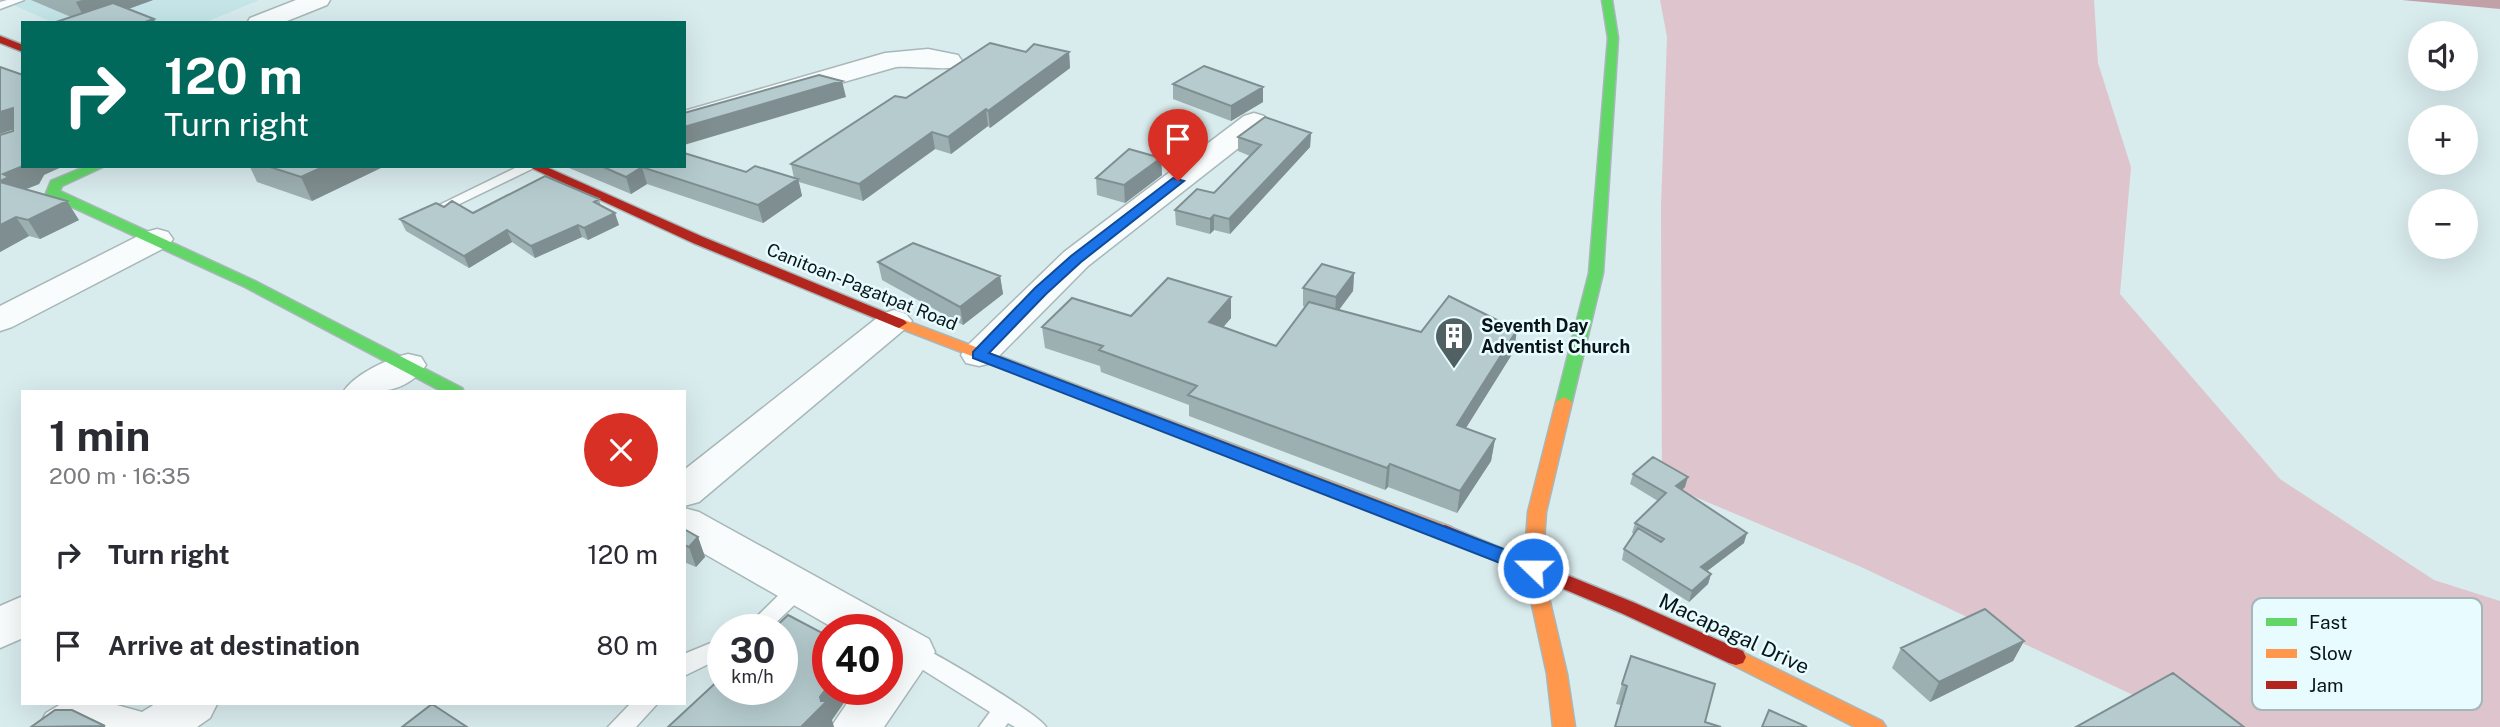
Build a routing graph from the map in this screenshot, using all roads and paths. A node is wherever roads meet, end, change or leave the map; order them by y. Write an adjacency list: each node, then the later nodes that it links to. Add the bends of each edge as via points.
1 (18, 0): 4 (lane)
2 (318, 0): 5 (street)
3 (1607, 0): 24 (street, via 1613,38 1596,273 1537,512)
4 (0, 6)
5 (264, 21)
6 (0, 39): 7 (street)
7 (21, 48)
8 (949, 61): 9 (street, via 894,59)
9 (686, 119)
10 (1254, 122): 18 (street, via 1076,259)
11 (94, 168): 15 (street, via 56,184 53,192)
12 (534, 168): 14 (lane)
13 (538, 168): 17 (street, Canitoan-Pagatpat Road)
14 (438, 209)
15 (157, 239): 16 (street); 19 (street, via 353,333)
16 (0, 320)
17 (894, 321): 18 (street, Canitoan-Pagatpat Road); 22 (street)
18 (979, 355): 24 (street, Canitoan-Pagatpat Road)
19 (408, 365): 20 (street); 21 (street)
20 (365, 390)
21 (452, 390)
22 (686, 490)
23 (686, 524): 25 (street)
24 (1533, 568): 43 (street); 44 (street, Macapagal Drive, via 1750,663)
25 (800, 587): 27 (lane); 28 (street)
26 (21, 614): 29 (street)
27 (771, 614)
28 (838, 614)
29 (0, 630)
30 (707, 654): 32 (lane)
31 (903, 659): 36 (lane)
32 (686, 665)
33 (191, 705): 39 (street)
34 (644, 705): 40 (lane)
35 (872, 705): 41 (street)
36 (999, 718): 42 (lane)
37 (63, 727): 38 (street, via 81,716)
38 (126, 727)
39 (158, 727)
40 (620, 727)
41 (856, 727)
42 (1034, 727)
43 (1564, 727)
44 (1875, 727)

